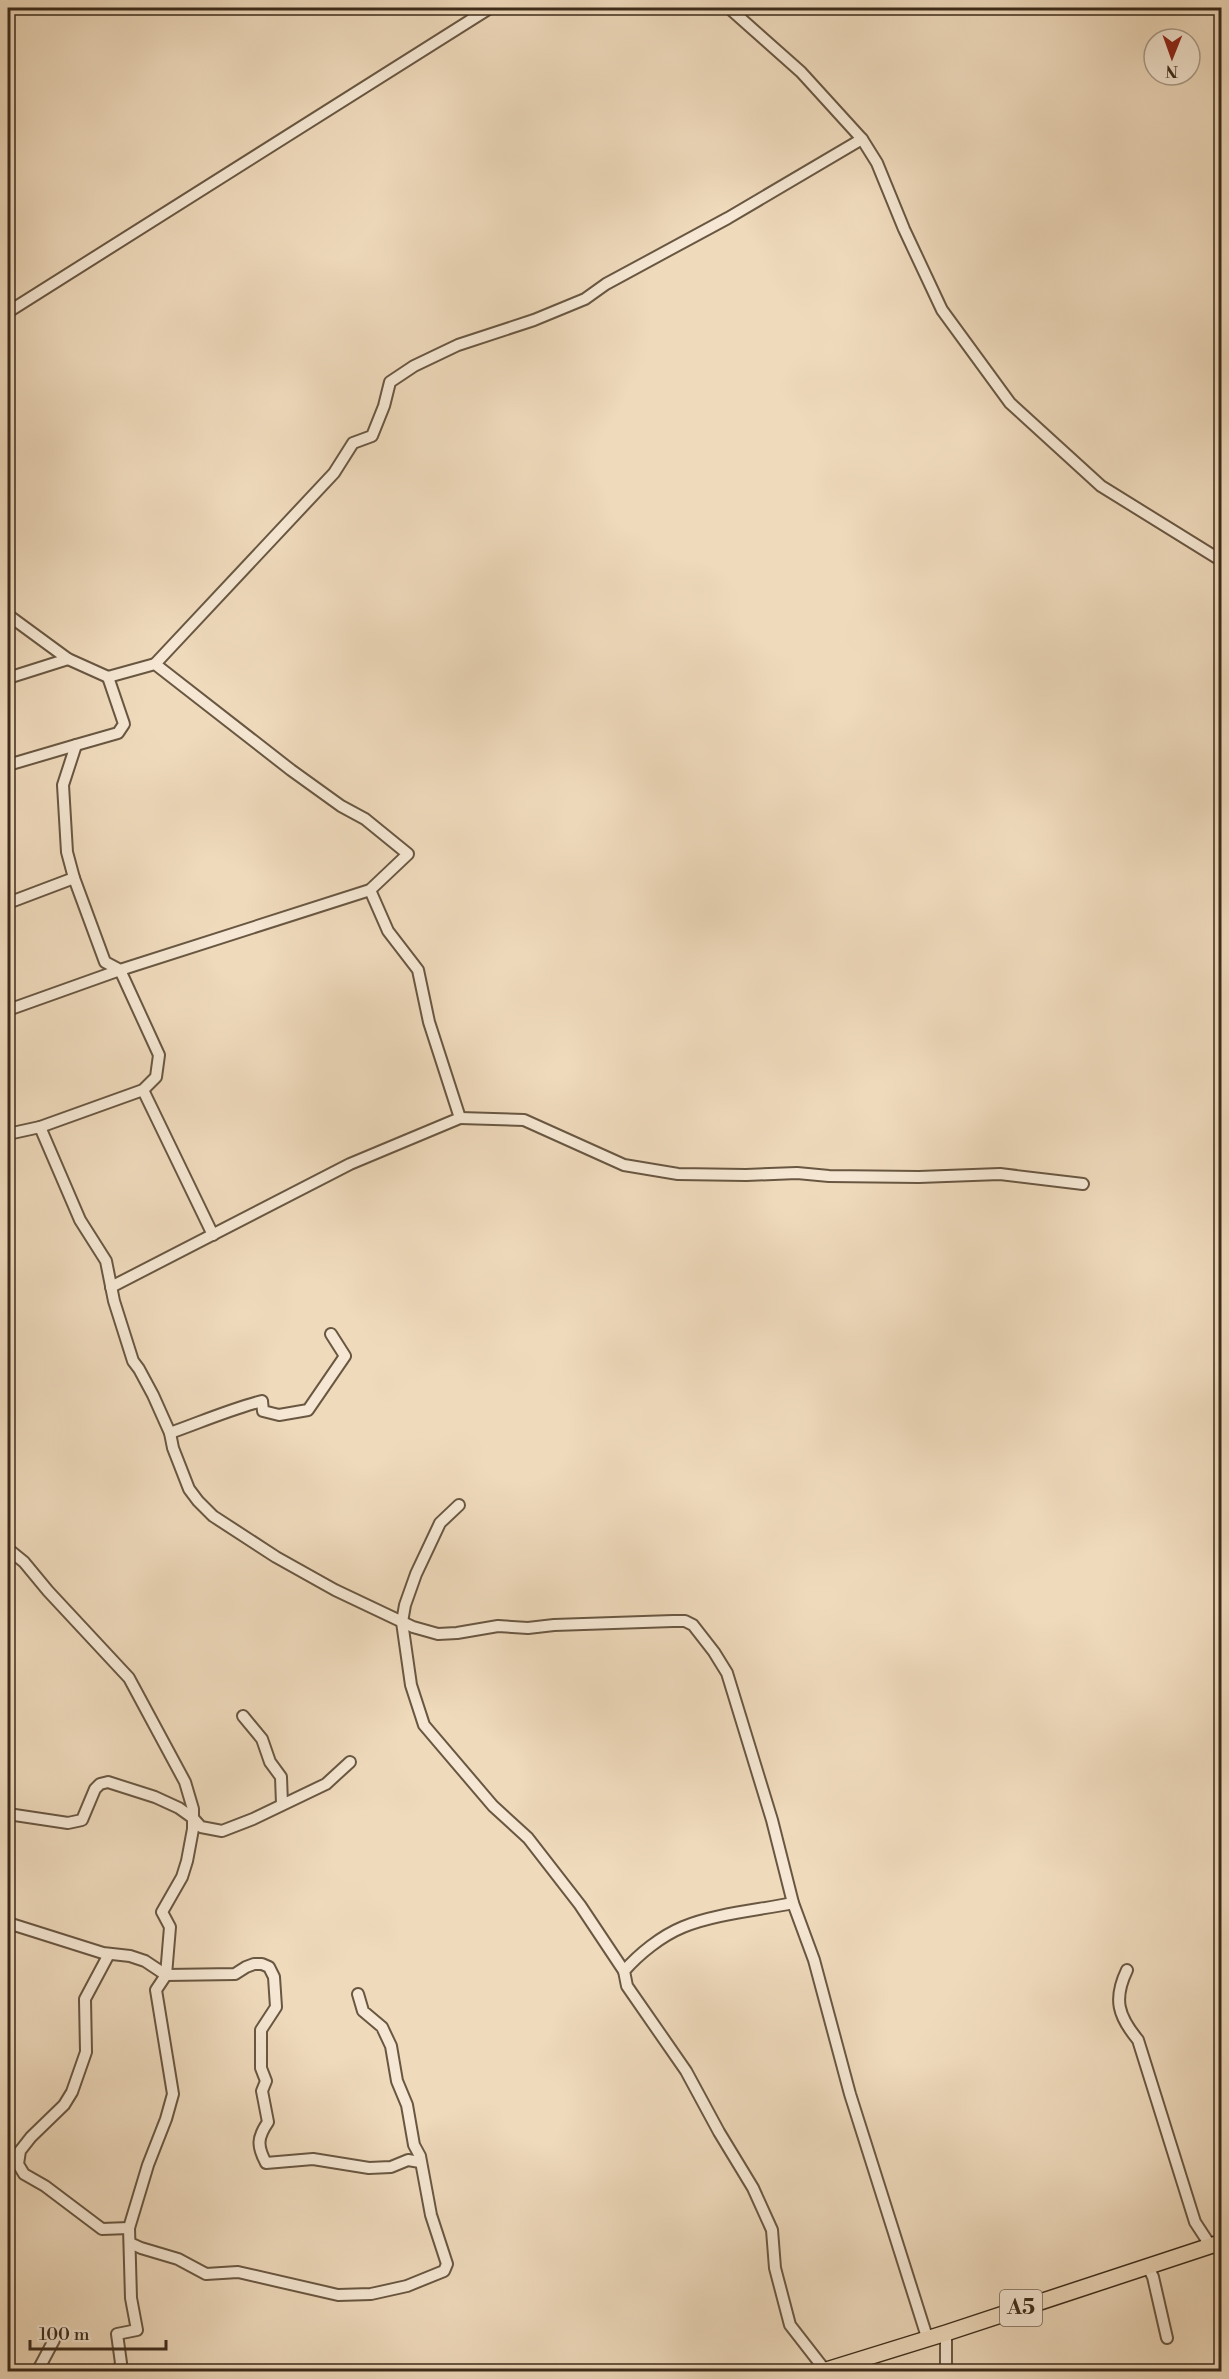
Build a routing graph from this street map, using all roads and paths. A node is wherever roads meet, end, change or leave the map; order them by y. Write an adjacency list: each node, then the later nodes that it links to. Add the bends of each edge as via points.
1 (490, 8): 4 (street)
2 (729, 8): 3 (street, via 801,72)
3 (861, 139): 5 (street, via 877,164 942,310 1010,403 1101,486); 8 (street, via 585,299 458,345 390,382 372,436 353,443 334,473)
4 (8, 312)
5 (1221, 561)
6 (8, 615): 7 (street)
7 (68, 659): 9 (street); 10 (street)
8 (155, 664): 9 (street); 14 (street, via 291,770 365,819 408,854)
9 (108, 676): 11 (street, via 124,724 118,733)
10 (8, 678)
11 (76, 745): 12 (street); 13 (street, via 63,785 67,852)
12 (8, 765)
13 (74, 878): 15 (street); 16 (street, via 105,962)
14 (370, 890): 16 (street); 19 (street, via 388,932 418,970 429,1022)
15 (8, 903)
16 (120, 970): 17 (street); 18 (street, via 159,1055 156,1077)
17 (8, 1010)
18 (143, 1089): 20 (street); 23 (street)
19 (460, 1118): 22 (street, via 524,1120 624,1165 678,1174 920,1177 1000,1173); 23 (street, via 350,1164)
20 (40, 1126): 21 (street); 24 (street, via 81,1221 106,1261)
21 (8, 1134)
22 (1083, 1184)
23 (213, 1235): 24 (street)
24 (111, 1287): 26 (street, via 133,1361)
25 (331, 1334): 26 (street, via 345,1356 308,1410 279,1415 263,1411 262,1401)
26 (170, 1433): 29 (street, via 189,1489 213,1516 295,1568)
27 (459, 1505): 29 (street, via 440,1523 424,1554)
28 (8, 1549): 34 (street, via 129,1678 185,1782)
29 (402, 1622): 35 (street, via 438,1634 498,1626 673,1621 693,1625 728,1673); 39 (street, via 411,1685 424,1725 493,1806 528,1838)
30 (243, 1716): 32 (street, via 262,1739 281,1778)
31 (350, 1762): 32 (street, via 326,1784)
32 (282, 1804): 34 (street, via 222,1831 201,1827)
33 (8, 1814): 34 (street, via 78,1822 95,1789 108,1782 155,1797)
34 (193, 1818): 40 (street, via 182,1877 162,1912 170,1927)
35 (793, 1903): 39 (street, via 682,1927 639,1954); 48 (street, via 814,1959 850,2094)
36 (8, 1923): 37 (street)
37 (109, 1954): 40 (street, via 145,1961); 43 (street, via 85,1999 87,2052 72,2092 20,2151 18,2164 24,2174 102,2229)
38 (1127, 1970): 45 (street, via 1121,1982 1119,2010 1123,2023 1138,2040 1195,2222)
39 (624, 1971): 51 (street, via 627,1986 686,2071 753,2188 772,2230 775,2268 790,2325)
40 (166, 1975): 42 (street, via 236,1974 262,1964 273,1971 276,2007 261,2030 261,2068 266,2081 262,2091 268,2122 258,2147 266,2163 313,2158 369,2168 391,2167 408,2160); 43 (street, via 156,1990 173,2094)
41 (358, 1994): 42 (street, via 363,2011 382,2027 391,2046)
42 (420, 2162): 44 (street, via 447,2264 444,2271 407,2286 371,2294 338,2295 238,2272 206,2274)
43 (129, 2228): 44 (street)
44 (130, 2242): 53 (street, via 131,2298 137,2330 117,2334 121,2363)
45 (1216, 2243): 46 (highway, A5)
46 (1147, 2265): 47 (highway, A5); 49 (street)
47 (946, 2332): 48 (highway, A5); 54 (street)
48 (927, 2337): 51 (highway, A5)
49 (1167, 2338)
50 (54, 2340): 52 (street)
51 (822, 2371)
52 (37, 2372)
53 (118, 2372)
54 (946, 2372)

